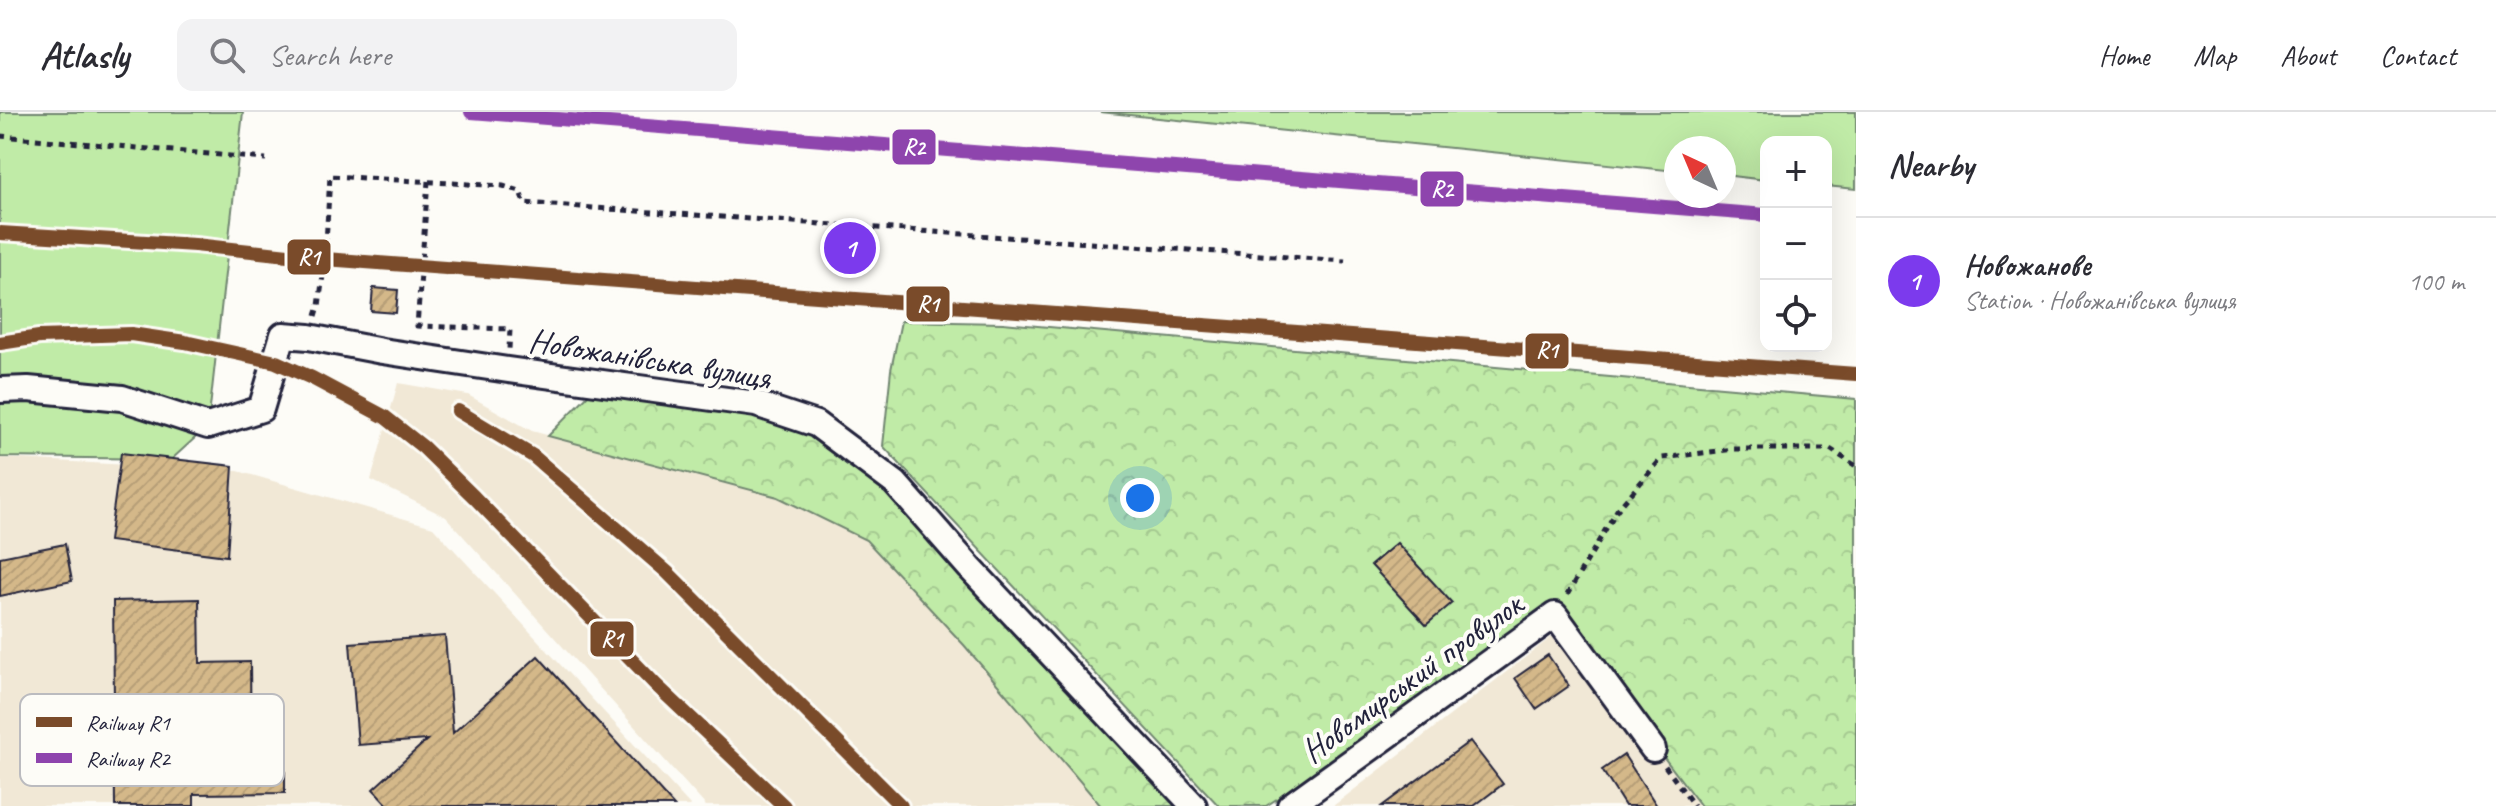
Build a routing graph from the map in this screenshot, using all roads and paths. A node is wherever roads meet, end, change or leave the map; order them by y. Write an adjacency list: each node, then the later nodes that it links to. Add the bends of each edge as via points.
1 (0, 136): 2 (path)
2 (266, 159)
3 (428, 181): 4 (path, via 503,186 520,191 524,203); 5 (path, via 417,326); 6 (path, via 330,176 319,306)
4 (1345, 261)
5 (510, 329)
6 (309, 337): 7 (street, via 283,335 261,409 208,426 122,398); 11 (street, Новожанівська вулиця, via 756,404 816,424 895,483)
7 (0, 390)
8 (1856, 466): 9 (path, via 1830,449 1734,449 1662,458 1617,510)
9 (1555, 615): 10 (street, Новомирський провулок); 12 (street, Новомирський провулок)
10 (1653, 749): 13 (path)
11 (1194, 806)
12 (1290, 806)
13 (1694, 806)

